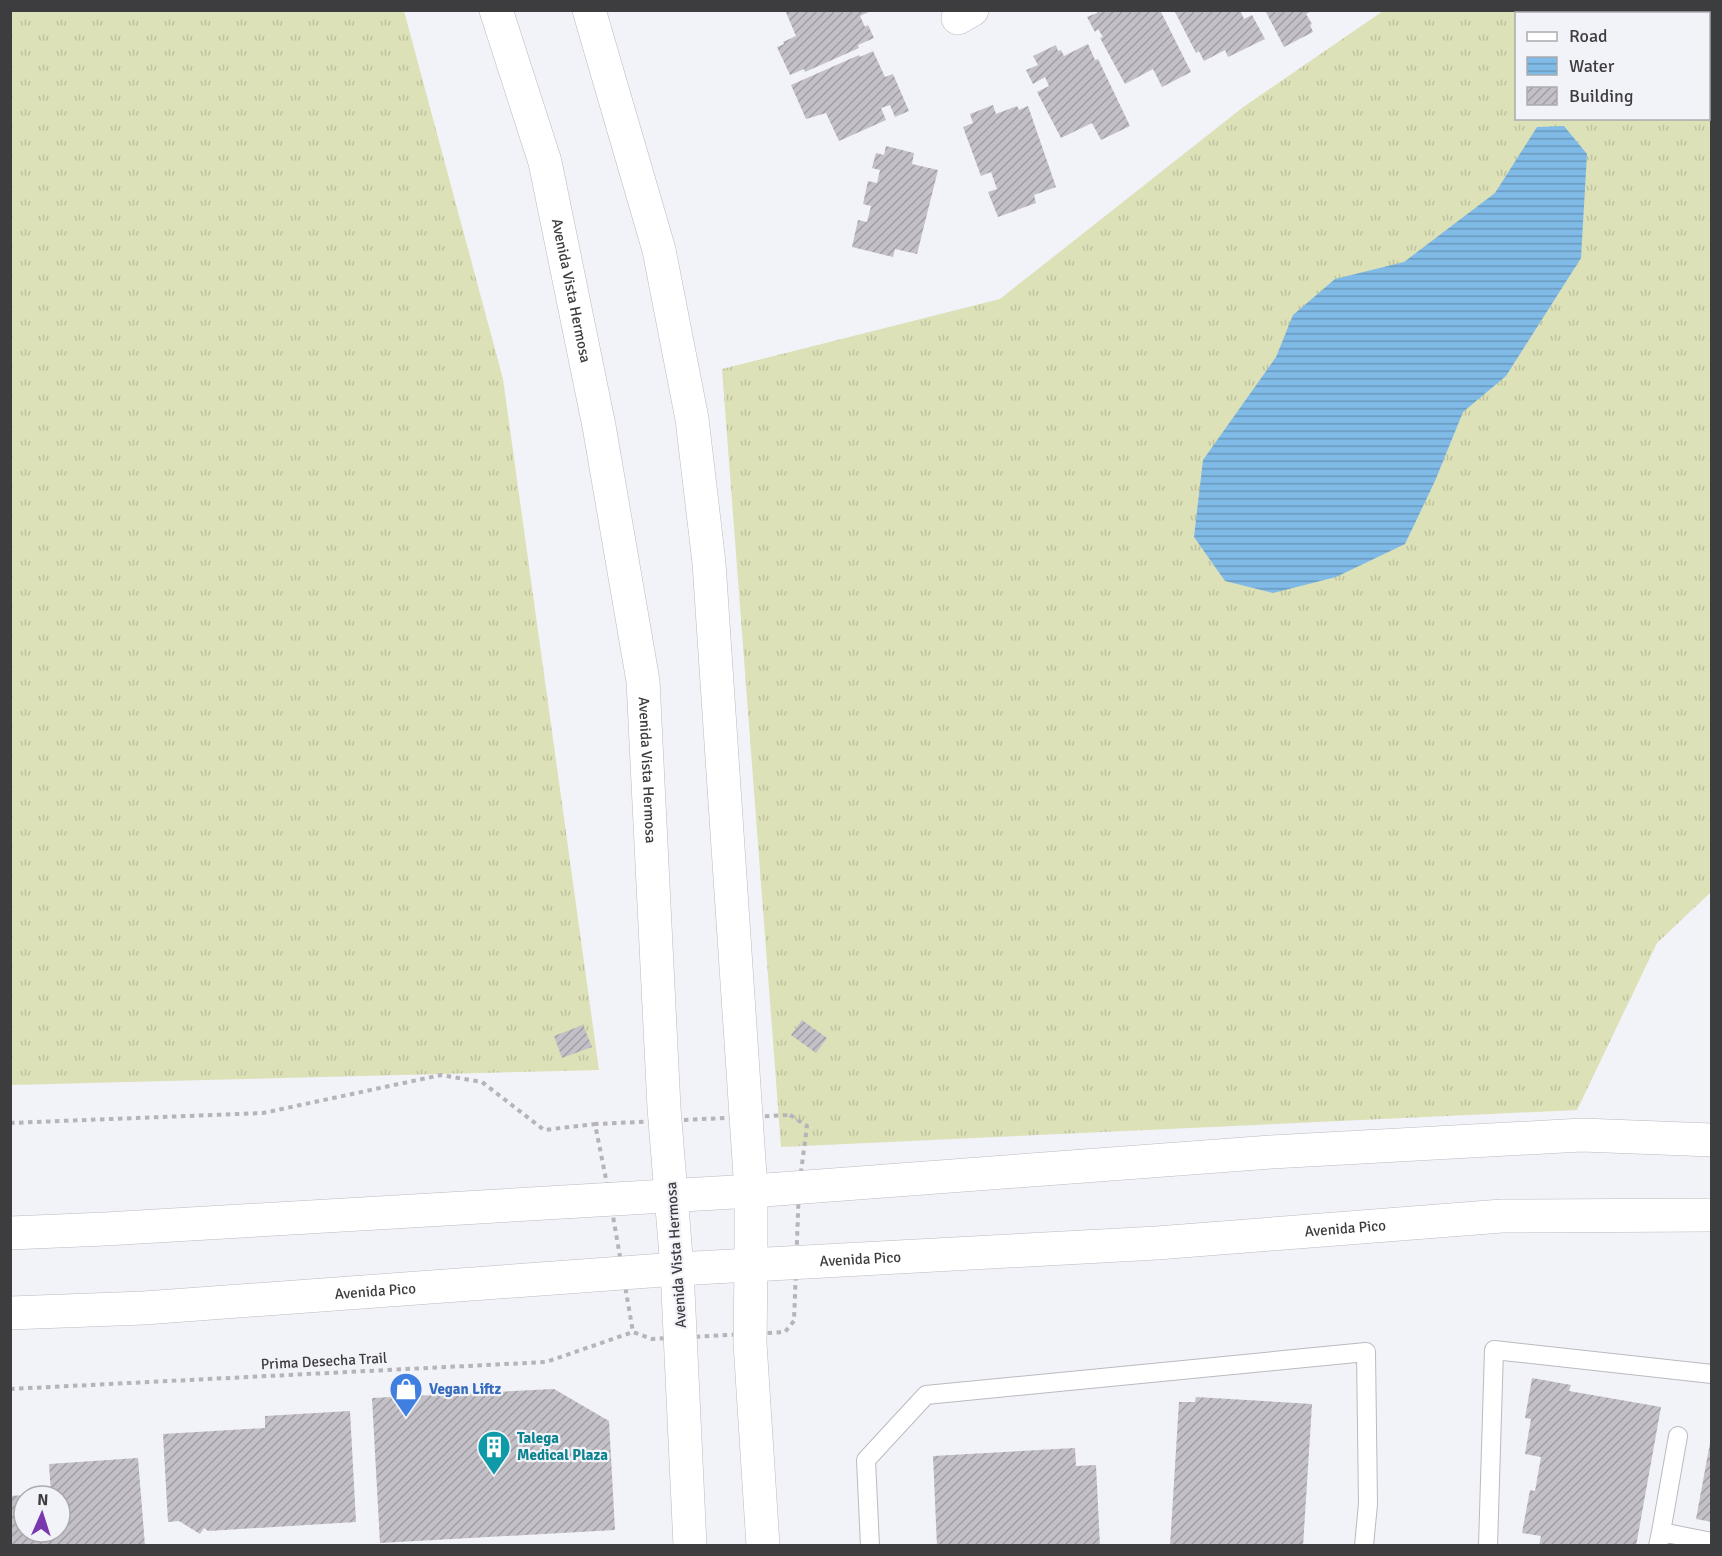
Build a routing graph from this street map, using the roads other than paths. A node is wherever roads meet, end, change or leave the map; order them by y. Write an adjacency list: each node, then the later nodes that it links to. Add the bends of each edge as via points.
1 (496, 10): 5 (main road, Avenida Vista Hermosa, via 545,162 598,426 643,681 664,1108)
2 (589, 10): 4 (main road, via 659,250 692,419 709,563)
3 (1712, 1140): 4 (main road, via 1582,1135 1525,1138 1271,1152)
4 (751, 1191): 5 (main road); 8 (main road)
5 (672, 1195): 7 (main road); 9 (main road, Avenida Vista Hermosa)
6 (1712, 1215): 8 (main road, Avenida Pico, via 1502,1216 1156,1243)
7 (10, 1233)
8 (751, 1265): 9 (main road, Avenida Pico); 16 (main road, via 750,1343)
9 (678, 1269): 10 (main road, Avenida Pico, via 156,1308); 15 (main road, Avenida Vista Hermosa)
10 (10, 1312)
11 (1712, 1374): 19 (lane, via 1494,1350)
12 (1678, 1436): 13 (lane)
13 (1660, 1539): 14 (lane)
14 (1712, 1542)
15 (690, 1545)
16 (763, 1545)
17 (870, 1545): 18 (lane, via 866,1461 926,1395 1366,1352 1368,1504)
18 (1364, 1545)
19 (1488, 1545)

